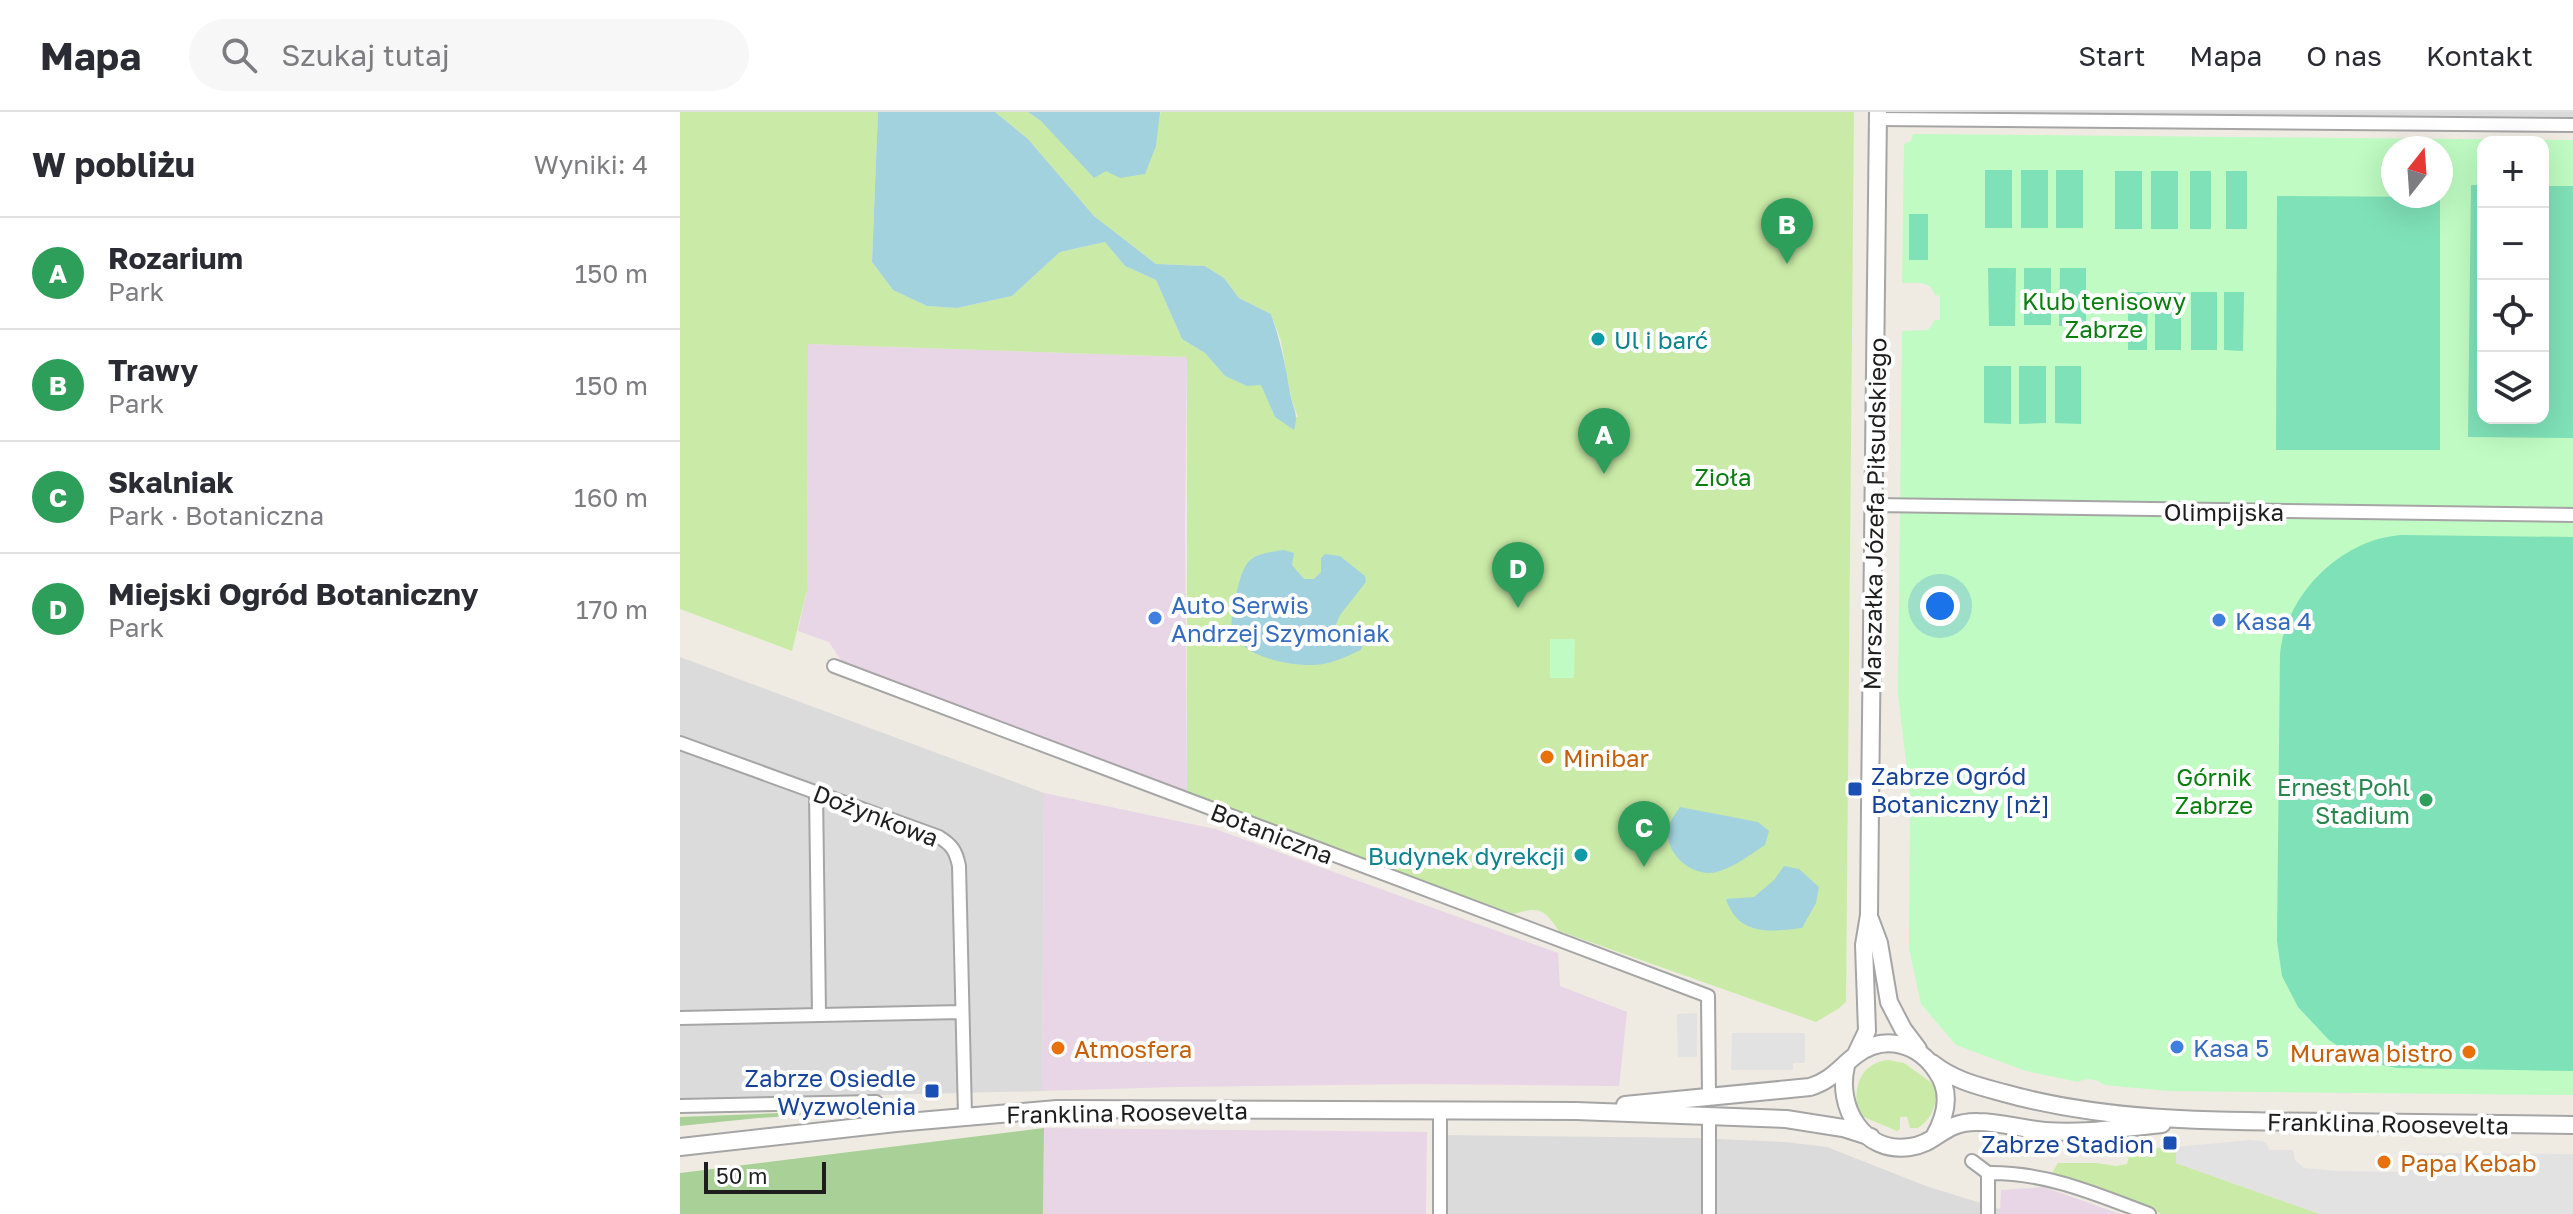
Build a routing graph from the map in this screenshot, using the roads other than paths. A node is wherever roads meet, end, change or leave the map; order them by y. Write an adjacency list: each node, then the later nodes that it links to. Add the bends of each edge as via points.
1 (1878, 116): 2 (street); 5 (street, Marszałka Józefa Piłsudskiego)
2 (2087, 116): 3 (street)
3 (2403, 118): 4 (street)
4 (2573, 125)
5 (1874, 505): 6 (street, Olimpijska); 10 (street, Marszałka Józefa Piłsudskiego)
6 (2573, 515)
7 (834, 666): 17 (street, Botaniczna, via 1708,996)
8 (680, 743): 9 (street, Dożynkowa)
9 (816, 792): 11 (street, Dożynkowa, via 939,837 956,851); 12 (street)
10 (1869, 915): 14 (street, Marszałka Józefa Piłsudskiego, via 1889,1002); 15 (street, Marszałka Józefa Piłsudskiego, via 1864,945 1867,1031)
11 (961, 1012): 12 (street); 21 (street, Dożynkowa)
12 (819, 1014): 13 (street)
13 (680, 1018)
14 (1919, 1051): 15 (street, via 1887,1043); 16 (street)
15 (1850, 1061): 17 (street, Franklina Roosevelta, via 1810,1087); 26 (street, via 1843,1088 1847,1112)
16 (1932, 1063): 23 (street, Franklina Roosevelta, via 1960,1080 2059,1108); 27 (street, via 1947,1100)
17 (1709, 1095): 20 (street, Franklina Roosevelta)
18 (680, 1106): 24 (street, via 876,1102)
19 (1440, 1111): 20 (street, Franklina Roosevelta); 21 (street, Franklina Roosevelta, via 1071,1109); 31 (street)
20 (1576, 1111): 22 (street, Franklina Roosevelta)
21 (965, 1116): 24 (street, Franklina Roosevelta)
22 (1709, 1117): 26 (street, Franklina Roosevelta, via 1800,1121); 32 (street)
23 (2204, 1121): 25 (street, Franklina Roosevelta); 27 (street, Franklina Roosevelta, via 2082,1132 1965,1122)
24 (896, 1123): 28 (street, Franklina Roosevelta)
25 (2573, 1125)
26 (1871, 1137): 27 (street, via 1899,1148)
27 (1934, 1137)
28 (680, 1147)
29 (1972, 1161): 30 (street)
30 (1988, 1173): 33 (street); 34 (street, via 2056,1180)
31 (1440, 1214)
32 (1709, 1214)
33 (1988, 1214)
34 (2149, 1214)

